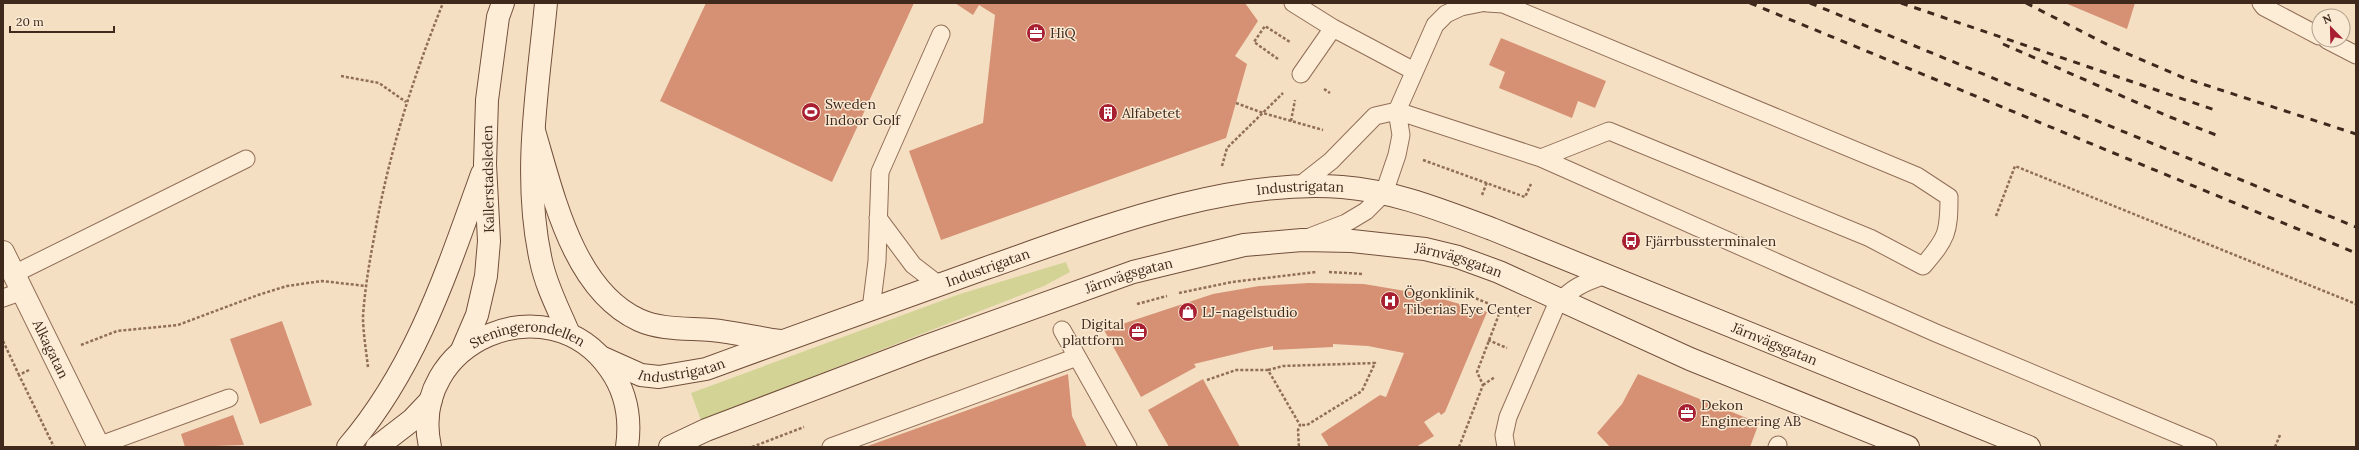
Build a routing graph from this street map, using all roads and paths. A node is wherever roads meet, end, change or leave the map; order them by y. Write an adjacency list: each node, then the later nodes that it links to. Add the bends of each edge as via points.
1 (442, 3): 18 (path)
2 (503, 3): 27 (main road, Kallerstadsleden, via 498,16 487,100)
3 (546, 3): 22 (main road)
4 (1293, 3): 8 (lane)
5 (1481, 3): 14 (lane, via 1461,7 1446,14 1435,25)
6 (1488, 3): 25 (lane, via 1503,4 1917,176 1949,197 1949,227 1939,248 1923,266 1870,238 1608,131)
7 (2261, 3): 9 (lane)
8 (1333, 28): 13 (lane); 14 (lane)
9 (2311, 32)
10 (941, 34): 33 (lane, via 880,172)
11 (2342, 48): 12 (lane)
12 (2356, 55)
13 (1313, 58): 15 (lane); 15 (path, via 1266,26 1254,42)
14 (1414, 71): 20 (lane)
15 (1301, 74)
16 (341, 76): 18 (path, via 379,83)
17 (1281, 94): 21 (path)
18 (406, 102): 41 (path, via 380,204)
19 (1236, 103): 21 (path)
20 (1397, 111): 23 (lane, via 1375,116); 24 (lane, via 1401,136); 25 (lane)
21 (1263, 113): 23 (path, via 1330,131); 28 (path, via 1227,148)
22 (534, 131): 51 (main road, via 532,180 535,230 550,292); 54 (main road, via 560,217 573,246 591,276 612,301 639,320 671,328 712,330)
23 (1351, 141): 29 (lane)
24 (1397, 155): 30 (lane); 31 (path, via 1433,162)
25 (1541, 158): 84 (lane, via 1936,333)
26 (246, 159): 43 (lane)
27 (485, 164): 56 (main road, Kallerstadsleden, via 489,241 486,276 478,315); 71 (main road, via 439,293 412,354 385,399)
28 (1221, 170)
29 (1298, 187): 30 (main road, Industrigatan, via 1342,187); 40 (main road, Industrigatan, via 1227,194 1153,212)
30 (1384, 193): 34 (lane, via 1366,211 1346,223); 39 (main road, Järnvägsgatan, via 1420,203)
31 (1525, 197)
32 (1996, 216): 45 (path, via 2015,166)
33 (878, 218): 40 (lane, via 913,265); 48 (lane, via 877,261)
34 (1302, 240): 44 (main road, Järnvägsgatan, via 1352,241 1425,249 1499,272); 75 (main road, Järnvägsgatan, via 1244,245 1133,272 713,427)
35 (3, 252): 43 (main road, Alkagatan)
36 (1318, 272): 46 (path, via 1232,282)
37 (1325, 272): 38 (path)
38 (1368, 274)
39 (1606, 275): 44 (lane, via 1579,285); 83 (main road, Järnvägsgatan)
40 (939, 285): 48 (main road, Industrigatan)
41 (366, 286): 57 (path, via 322,281 287,286 178,325 117,331); 60 (path, via 363,318)
42 (1442, 286): 47 (path)
43 (13, 288): 57 (main road, Alkagatan)
44 (1561, 299): 49 (lane); 82 (main road, Järnvägsgatan, via 1690,359)
45 (2356, 304)
46 (1135, 305)
47 (1501, 309): 49 (path); 52 (path)
48 (871, 310): 54 (main road, Industrigatan)
49 (1546, 326): 81 (lane, via 1505,426)
50 (1062, 330): 58 (lane)
51 (569, 334): 56 (main road, Steningerondellen, via 547,327 501,329 480,338); 59 (main road, Steningerondellen, via 587,344)
52 (1488, 340): 55 (path); 80 (path, via 1477,372 1483,385)
53 (3, 341): 62 (path)
54 (781, 342): 59 (main road, Industrigatan, via 706,368 659,377 641,375)
55 (1507, 348)
56 (461, 351): 65 (main road, Steningerondellen, via 438,381)
57 (54, 357): 62 (path); 70 (main road, Alkagatan)
58 (1078, 357): 77 (lane); 78 (lane)
59 (603, 358): 74 (main road, Steningerondellen, via 618,380 627,405)
60 (368, 370)
61 (1268, 370): 63 (path, via 1236,370); 67 (path); 67 (path, via 1283,366 1376,363 1362,391 1307,425)
62 (19, 375): 69 (path)
63 (1207, 380)
64 (230, 398): 70 (lane)
65 (431, 400): 72 (main road, via 412,420); 73 (main road, Steningerondellen, via 427,419)
66 (809, 424): 76 (path)
67 (1300, 425): 79 (path)
68 (2280, 435): 85 (path)
69 (54, 447)
70 (98, 447)
71 (348, 447)
72 (377, 447)
73 (430, 447)
74 (627, 447)
75 (670, 447)
76 (752, 447)
77 (832, 447)
78 (1128, 447)
79 (1299, 447)
80 (1458, 447)
81 (1506, 447)
82 (1908, 447)
83 (2029, 447)
84 (2208, 447)
85 (2275, 447)

